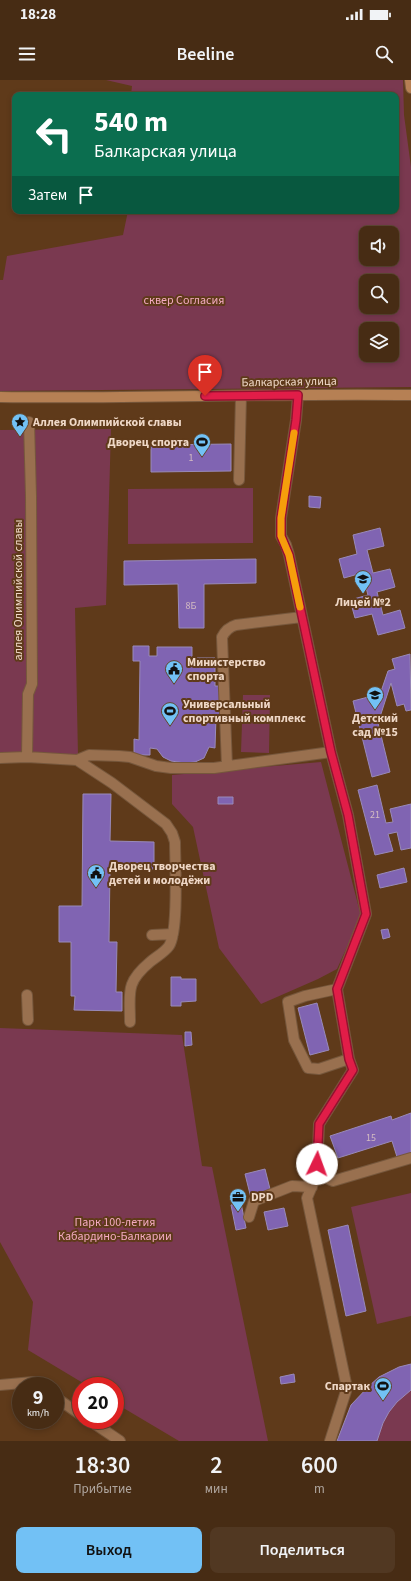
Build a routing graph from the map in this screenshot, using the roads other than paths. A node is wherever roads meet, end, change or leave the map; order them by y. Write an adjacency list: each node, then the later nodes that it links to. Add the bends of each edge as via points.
1 (410, 80): 2 (main road)
2 (411, 88)
3 (298, 395): 4 (main road, Балкарская улица); 5 (main road, Балкарская улица); 9 (street, via 281,518 281,536 289,555)
4 (411, 395)
5 (241, 396): 6 (main road, Балкарская улица); 8 (street)
6 (0, 397)
7 (29, 422): 11 (street, аллея Олимпийской славы, via 32,684 28,694)
8 (239, 480)
9 (302, 617): 10 (street); 14 (street, via 236,625 229,628 222,637)
10 (331, 752): 14 (street); 17 (street, via 348,815 366,914)
11 (27, 757): 12 (street); 13 (street)
12 (0, 758)
13 (78, 760): 14 (street, via 89,755 119,756 171,768); 15 (street, via 146,814 170,829 175,842)
14 (227, 766)
15 (173, 934): 16 (street); 20 (street, via 170,946 145,966 130,988)
16 (152, 935)
17 (337, 989): 21 (street); 21 (street, via 288,1002 294,1040 308,1068 319,1069)
18 (28, 995): 19 (street)
19 (28, 1020)
20 (130, 1022)
21 (349, 1059): 23 (street, via 353,1070 319,1124)
22 (411, 1158): 23 (street, via 333,1181)
23 (317, 1174): 24 (street)
24 (312, 1187): 25 (street, via 292,1186 254,1202); 30 (street, via 308,1198 347,1388)
25 (249, 1217)
26 (12, 1384): 27 (street)
27 (0, 1386)
28 (102, 1429): 29 (street)
29 (120, 1441)
30 (330, 1441)

